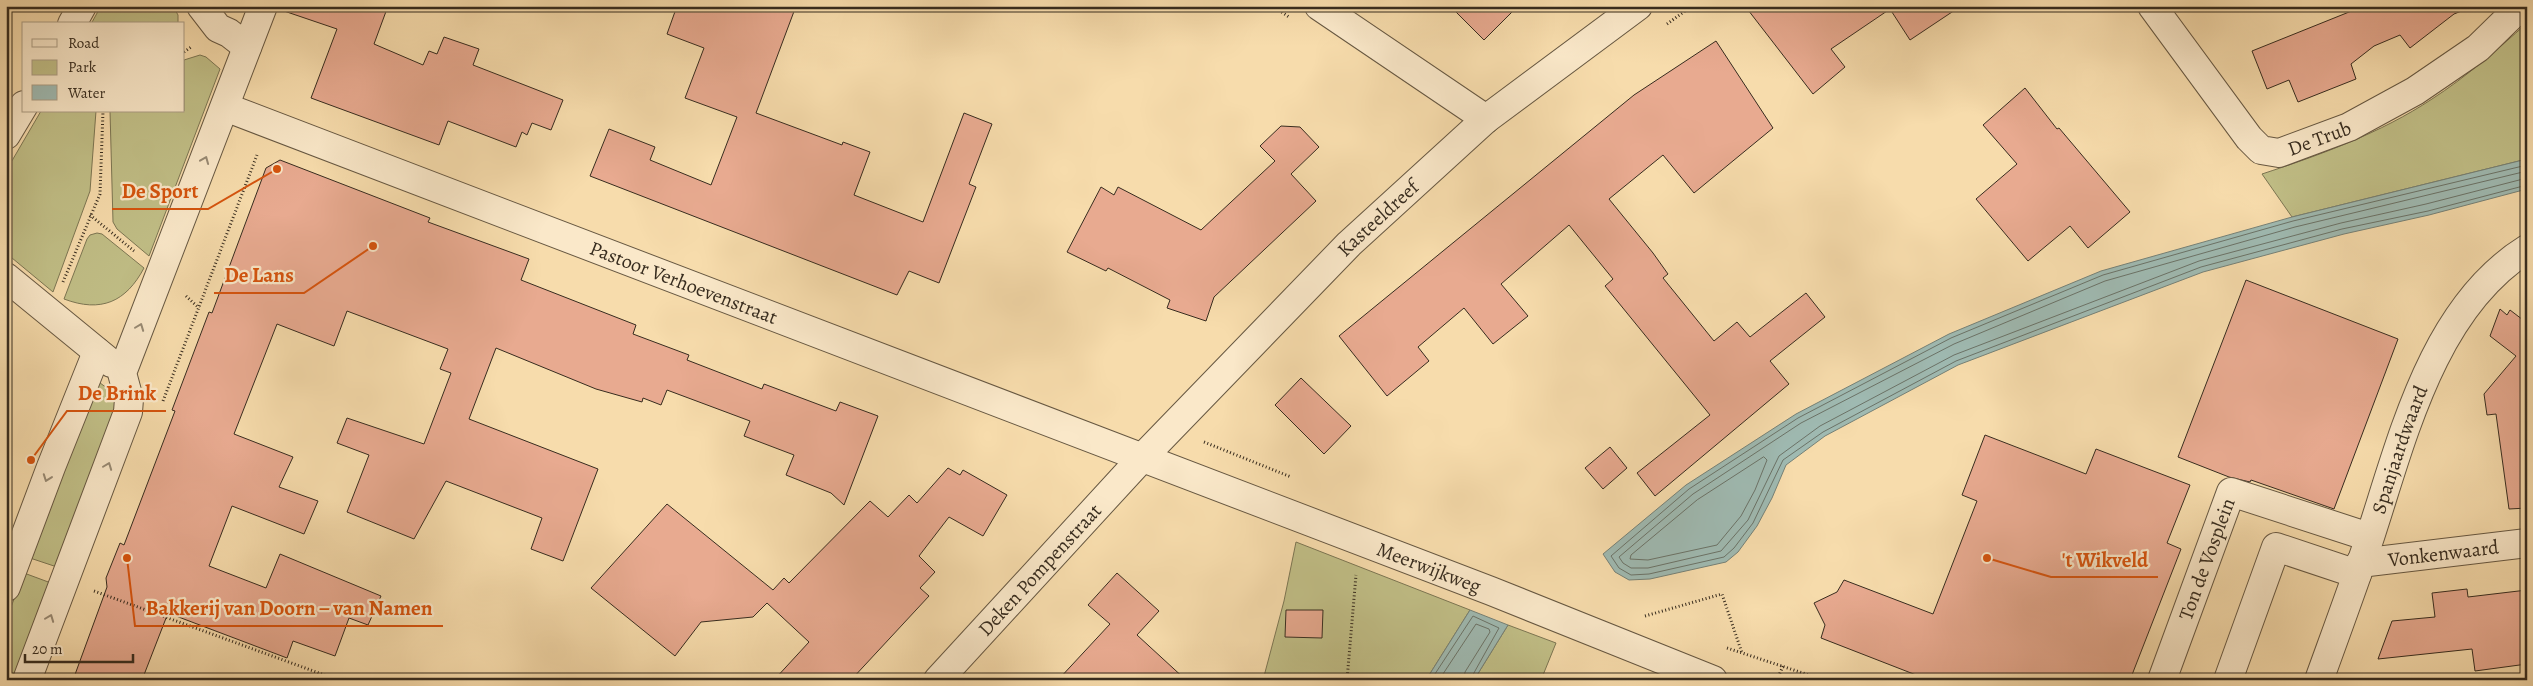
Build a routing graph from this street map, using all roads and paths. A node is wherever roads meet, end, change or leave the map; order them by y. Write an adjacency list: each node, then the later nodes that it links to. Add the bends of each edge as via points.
1 (82, 6): 8 (street)
2 (201, 6): 9 (street, via 218,28)
3 (263, 6): 9 (street)
4 (1319, 6): 13 (street)
5 (1638, 6): 13 (street, Kasteeldreef)
6 (2152, 6): 7 (street, De Trub, via 2249,138 2261,150 2280,153 2349,126 2415,91 2478,48)
7 (2521, 6)
8 (73, 22)
9 (248, 47): 10 (street)
10 (225, 107): 14 (street, Pastoor Verhoevenstraat); 21 (street, one-way to 10)
11 (22, 108): 15 (street)
12 (102, 112): 19 (path, via 100,194)
13 (1486, 119): 22 (street, Kasteeldreef, via 1349,244)
14 (269, 124): 18 (path); 22 (street, Pastoor Verhoevenstraat)
15 (6, 135)
16 (2527, 249): 23 (street, Spanjaardwaard, via 2486,280 2440,345 2404,434)
17 (6, 277): 19 (street)
18 (199, 308)
19 (50, 313): 20 (street)
20 (97, 352): 21 (street); 28 (street, one-way to 28)
21 (122, 373): 27 (street, one-way to 21, via 128,412 129,399)
22 (1141, 459): 34 (street, Deken Pompenstraat); 36 (street, Meerwijkweg, via 1482,588)
23 (2370, 537): 25 (street, Spanjaardwaard); 38 (street, Ton de Vosplein, via 2231,492)
24 (2527, 543): 25 (street, Vonkenwaard)
25 (2359, 568): 39 (street, via 2276,547); 40 (street, Spanjaardwaard)
26 (1356, 575): 35 (path)
27 (65, 580): 32 (street, one-way to 27); 33 (path)
28 (6, 587)
29 (1638, 619): 30 (path, via 1722,594)
30 (1742, 653)
31 (1783, 666): 37 (path)
32 (27, 680)
33 (338, 680)
34 (938, 680)
35 (1347, 680)
36 (1713, 680)
37 (1777, 680)
38 (2162, 680)
39 (2228, 680)
40 (2319, 680)

